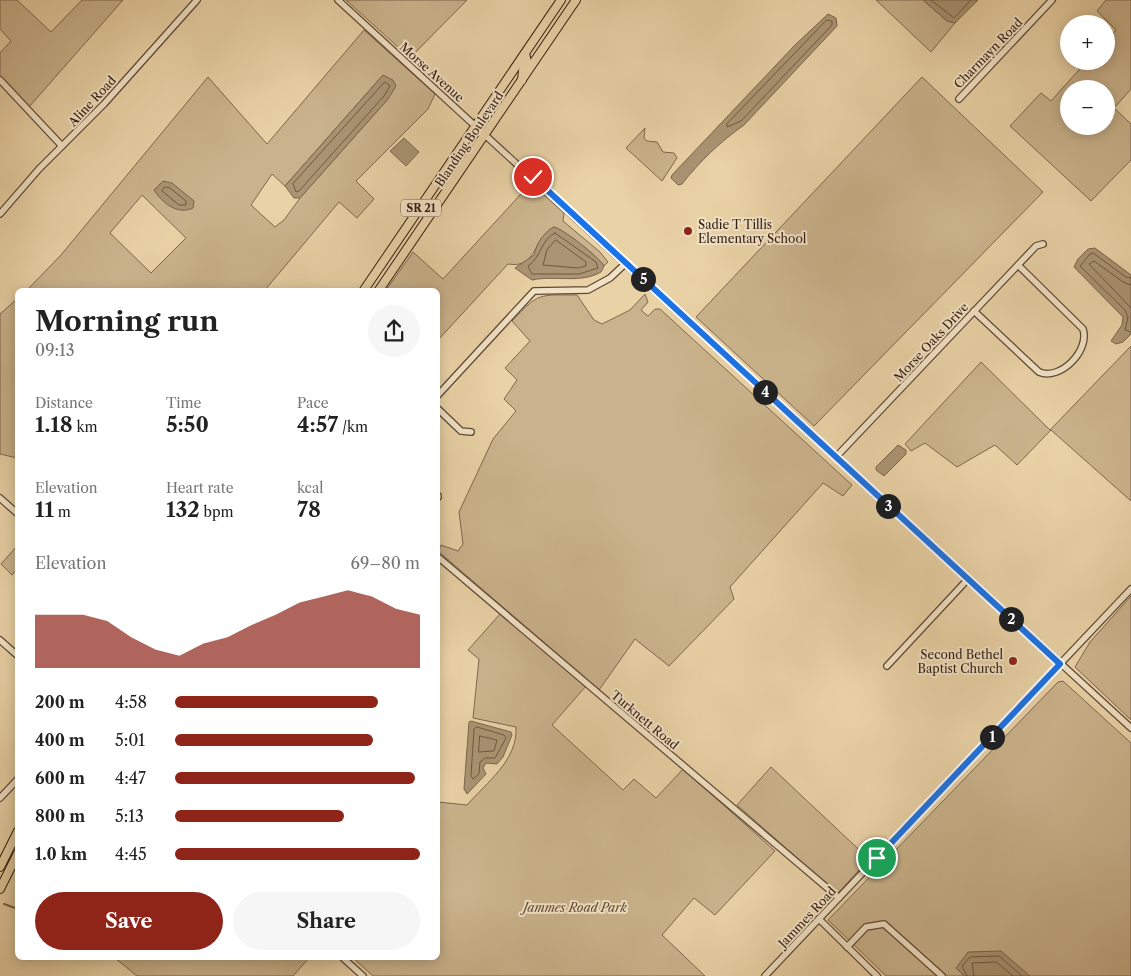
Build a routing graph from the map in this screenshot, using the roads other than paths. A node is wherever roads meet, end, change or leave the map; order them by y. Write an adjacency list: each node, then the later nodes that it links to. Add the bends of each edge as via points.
1 (197, 0): 12 (street, Aline Road)
2 (338, 0): 10 (street, Morse Avenue)
3 (561, 0): 6 (main road, Blanding Boulevard / SR 21)
4 (576, 0): 8 (main road, Blanding Boulevard / SR 21)
5 (1052, 0): 9 (street, Charmayn Road)
6 (525, 54): 8 (main road, via 527,61 522,70); 10 (main road, Blanding Boulevard / SR 21)
7 (0, 80): 12 (street)
8 (522, 82): 11 (main road, Blanding Boulevard / SR 21)
9 (959, 99)
10 (477, 125): 11 (street, Morse Avenue); 14 (main road, Blanding Boulevard / SR 21)
11 (486, 134): 15 (main road, Blanding Boulevard / SR 21); 17 (street, Morse Avenue)
12 (62, 146): 13 (street, Aline Road)
13 (0, 214)
14 (410, 224): 15 (main road); 19 (main road, Blanding Boulevard / SR 21)
15 (420, 231): 20 (main road, Blanding Boulevard / SR 21)
16 (1043, 244): 18 (street, Morse Oaks Drive, via 1036,246)
17 (626, 263): 22 (street, via 610,278 588,290 534,291); 25 (street, Morse Avenue)
18 (1018, 265): 21 (street, Morse Oaks Drive); 21 (street, via 1082,327 1085,334 1084,344 1062,370 1049,374 1039,372)
19 (365, 288)
20 (380, 288)
21 (974, 311): 25 (street, Morse Oaks Drive)
22 (440, 393)
23 (440, 411): 24 (street, via 461,430)
24 (471, 432)
25 (836, 457): 29 (street, Morse Avenue)
26 (1, 501): 27 (street)
27 (15, 512)
28 (440, 559): 42 (street, Turknett Road)
29 (968, 579): 33 (street, Morse Avenue); 34 (street)
30 (1131, 589): 33 (street, Jammes Road)
31 (0, 640): 32 (street)
32 (15, 653)
33 (1060, 664): 35 (street, Morse Avenue); 42 (street, Jammes Road)
34 (887, 666)
35 (1131, 728)
36 (15, 782): 37 (street)
37 (0, 798)
38 (15, 838): 40 (main road)
39 (15, 857): 40 (main road)
40 (2, 871): 41 (main road)
41 (0, 889)
42 (839, 898): 43 (street, Jammes Road)
43 (819, 919): 44 (street); 47 (street, Jammes Road)
44 (847, 947): 48 (street); 49 (street, via 866,927 884,924)
45 (345, 960): 46 (street)
46 (363, 976)
47 (765, 976)
48 (877, 976)
49 (942, 976)

